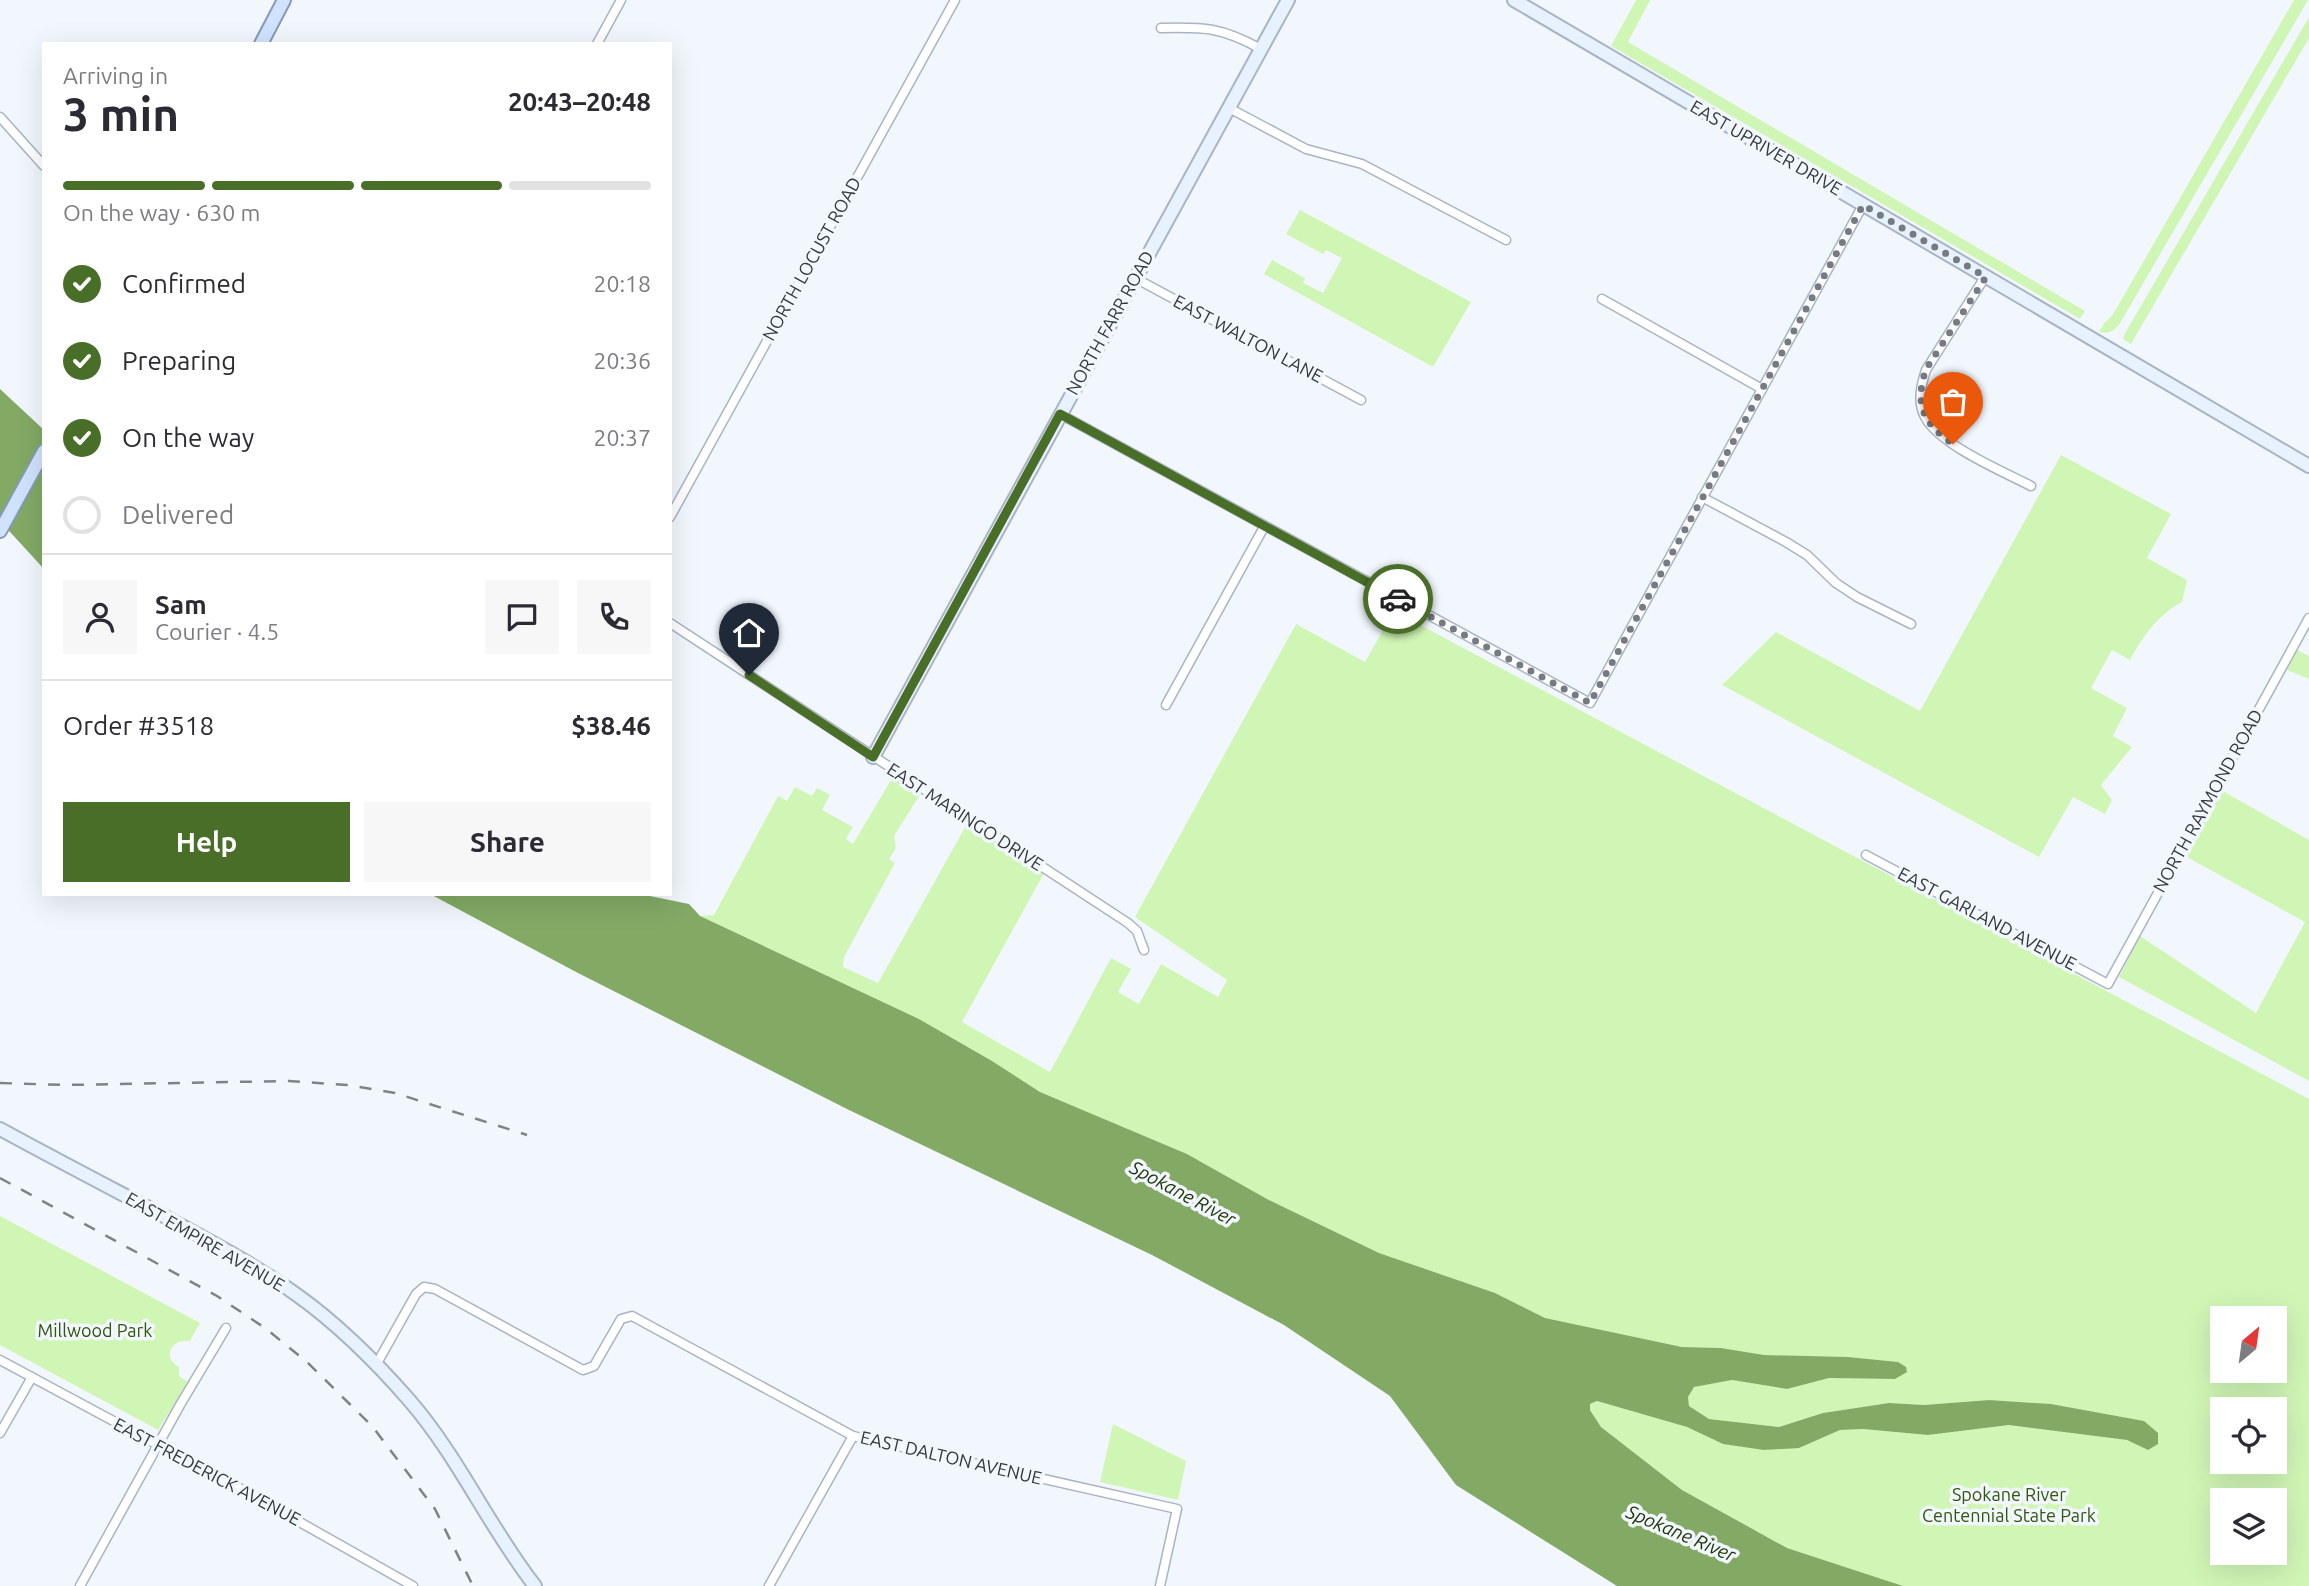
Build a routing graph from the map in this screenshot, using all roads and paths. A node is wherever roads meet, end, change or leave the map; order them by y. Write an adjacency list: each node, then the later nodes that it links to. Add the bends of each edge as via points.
1 (285, 0): 7 (main road)
2 (621, 0): 8 (street)
3 (955, 0): 25 (street, NORTH LOCUST ROAD)
4 (1288, 0): 9 (street, NORTH FARR ROAD)
5 (1514, 0): 13 (street, EAST UPRIVER DRIVE)
6 (1161, 28): 9 (street, via 1214,28)
7 (262, 42)
8 (598, 42)
9 (1261, 49): 10 (street, NORTH FARR ROAD)
10 (1229, 108): 14 (street, via 1306,149 1362,164); 16 (street, NORTH FARR ROAD)
11 (0, 117): 12 (street)
12 (42, 164)
13 (1863, 205): 15 (street, EAST UPRIVER DRIVE); 18 (street)
14 (1506, 240)
15 (1986, 277): 22 (street, EAST UPRIVER DRIVE); 23 (street, via 1926,369 1920,386 1924,415 1953,444)
16 (1135, 278): 19 (street, EAST WALTON LANE); 20 (street, NORTH FARR ROAD)
17 (1602, 299): 18 (street)
18 (1762, 389): 24 (street)
19 (1361, 400)
20 (1060, 414): 26 (street); 32 (street, NORTH FARR ROAD)
21 (42, 455): 27 (main road)
22 (2309, 466)
23 (2031, 486)
24 (1702, 497): 26 (street, via 1590,703); 30 (street, via 1786,542 1846,590)
25 (672, 513)
26 (1264, 527): 31 (street)
27 (0, 531)
28 (2309, 618): 35 (street, NORTH RAYMOND ROAD)
29 (672, 624): 32 (street, EAST MARINGO DRIVE)
30 (1911, 624)
31 (1166, 705)
32 (873, 757): 34 (street, EAST MARINGO DRIVE, via 1126,922 1137,931)
33 (1866, 855): 35 (street, EAST GARLAND AVENUE)
34 (1144, 950)
35 (2108, 984)
36 (0, 1129): 39 (street, EAST EMPIRE AVENUE, via 244,1260 318,1311)
37 (226, 1328): 43 (street)
38 (0, 1360): 40 (street, EAST FREDERICK AVENUE)
39 (376, 1365): 42 (street, EAST DALTON AVENUE, via 424,1287 576,1368 589,1370 625,1316 639,1318); 46 (street, EAST EMPIRE AVENUE, via 440,1439)
40 (32, 1377): 41 (street); 43 (street, EAST FREDERICK AVENUE)
41 (0, 1433)
42 (853, 1436): 47 (street); 48 (street, EAST DALTON AVENUE, via 1177,1509)
43 (158, 1445): 44 (street); 45 (street, EAST FREDERICK AVENUE)
44 (80, 1586)
45 (413, 1586)
46 (535, 1586)
47 (769, 1586)
48 (1160, 1586)

